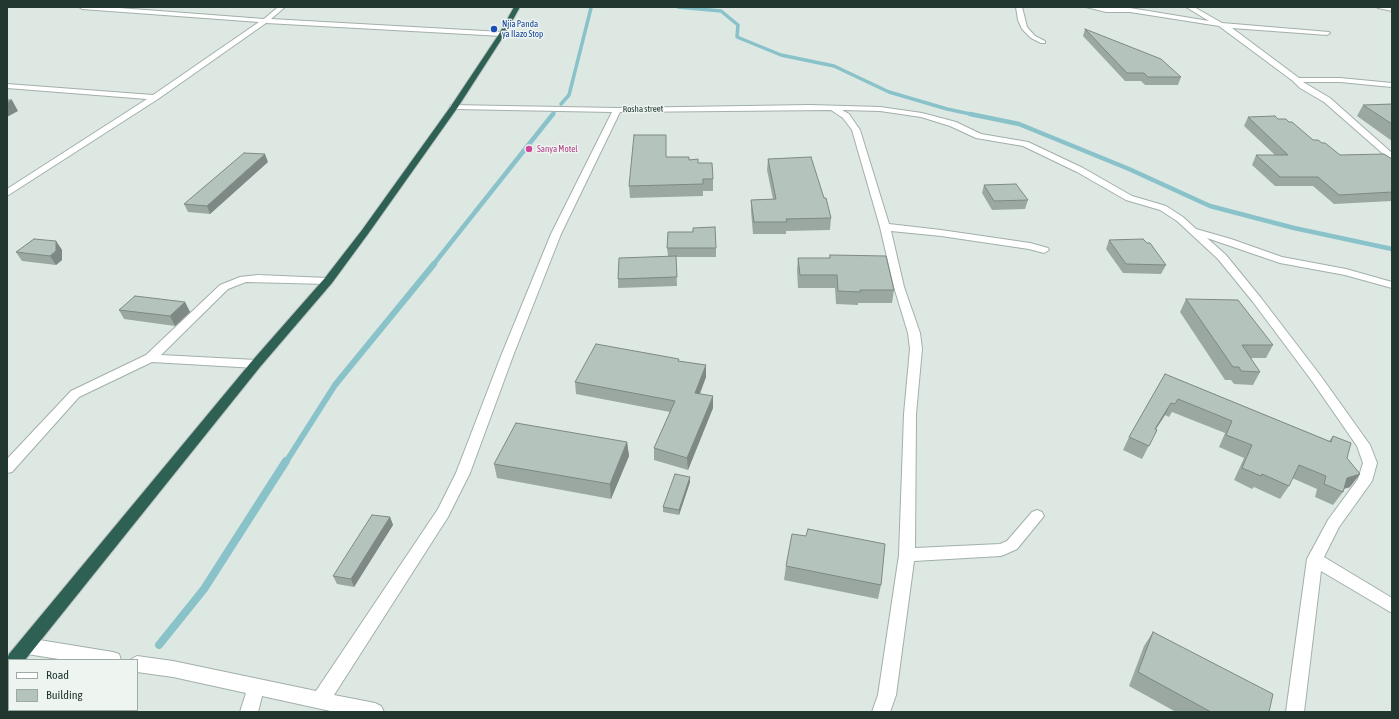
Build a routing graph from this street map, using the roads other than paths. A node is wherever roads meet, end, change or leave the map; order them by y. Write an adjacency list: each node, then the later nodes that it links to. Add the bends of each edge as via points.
1 (82, 7): 8 (street)
2 (282, 7): 10 (street)
3 (517, 7): 13 (highway)
4 (1019, 7): 14 (street, via 1024,28)
5 (1089, 7): 11 (street, via 1136,11)
6 (1189, 7): 11 (street)
7 (1382, 7): 9 (street)
8 (126, 9): 10 (street)
9 (1392, 10)
10 (265, 21): 13 (street); 18 (street)
11 (1220, 25): 12 (street, via 1284,32); 15 (street)
12 (1327, 33)
13 (502, 34): 19 (highway)
14 (1043, 42)
15 (1297, 80): 16 (street, via 1340,80); 22 (street, via 1308,90 1327,100)
16 (1392, 85)
17 (7, 86): 18 (street)
18 (155, 97): 23 (street)
19 (454, 107): 21 (street, Rosha street); 27 (highway)
20 (832, 108): 21 (street, Rosha street); 24 (street, via 846,116 856,130); 25 (street, Rosha street, via 880,109 922,115 953,124 980,136 1025,144 1080,170 1129,198 1163,208)
21 (618, 110): 41 (street, via 556,234 463,473 443,512)
22 (1392, 157)
23 (7, 193)
24 (885, 226): 26 (street, via 941,232); 33 (street, via 916,349 910,414)
25 (1193, 231): 28 (street, via 1280,260 1346,272); 34 (street, Rosha street, via 1222,257 1257,300 1363,445 1370,463 1365,481 1333,524)
26 (1044, 250)
27 (328, 281): 29 (street, via 258,278 234,282 224,287); 30 (highway)
28 (1392, 285)
29 (150, 358): 30 (street); 31 (street, via 75,394)
30 (256, 364): 36 (highway)
31 (7, 468)
32 (1037, 516): 33 (street, via 1012,545 1001,550)
33 (906, 555): 44 (street, via 887,695)
34 (1315, 559): 35 (street); 45 (street)
35 (1392, 606)
36 (27, 646): 37 (highway); 38 (street)
37 (16, 659)
38 (107, 659)
39 (138, 664): 40 (street, via 174,669)
40 (256, 687): 41 (street); 42 (street)
41 (320, 700): 43 (street)
42 (249, 712)
43 (375, 712)
44 (881, 712)
45 (1295, 712)

